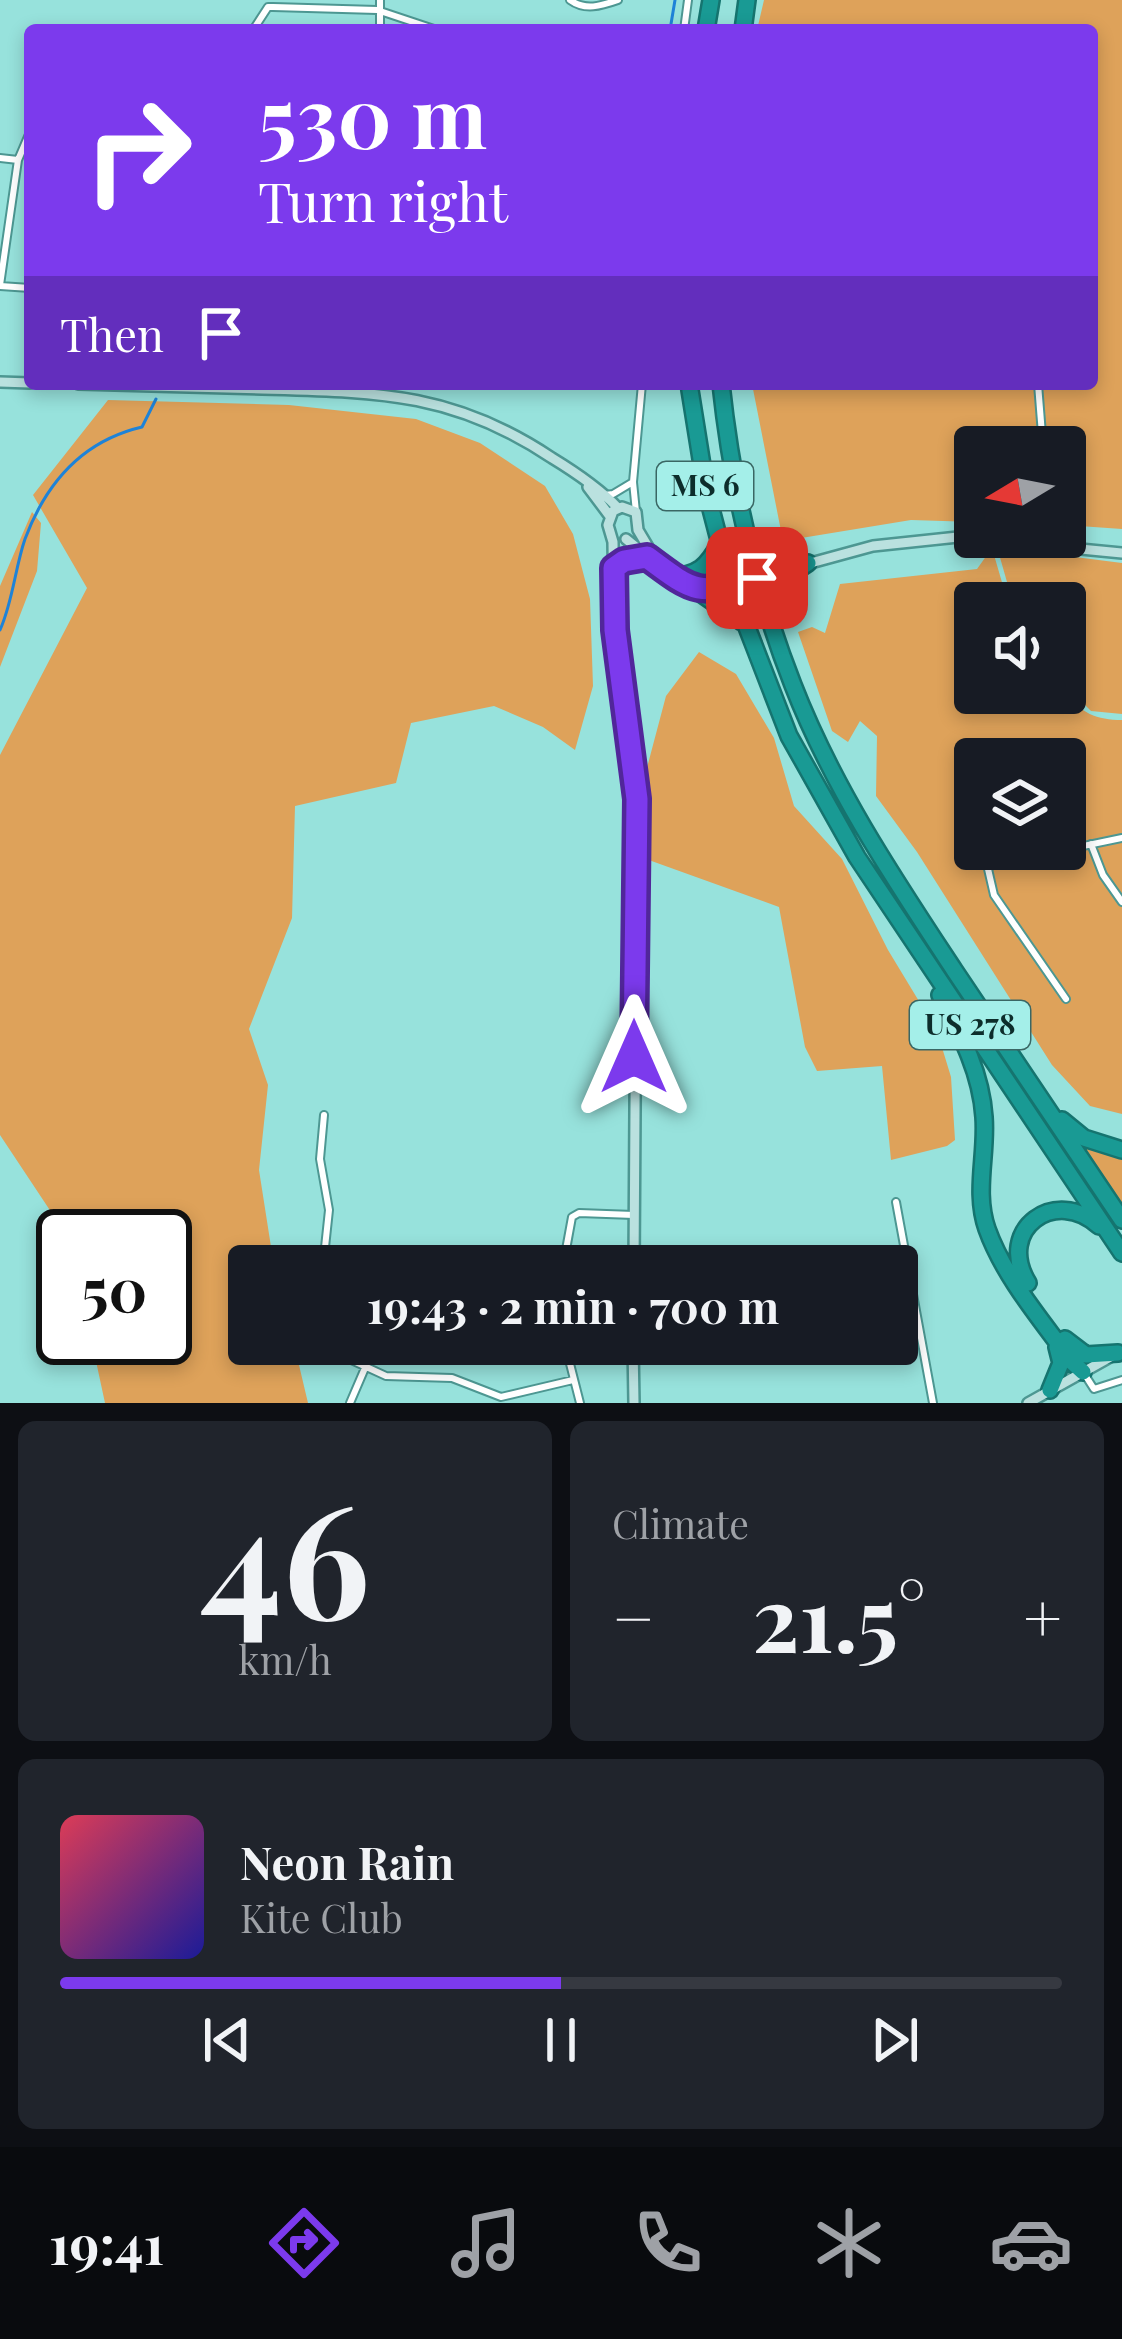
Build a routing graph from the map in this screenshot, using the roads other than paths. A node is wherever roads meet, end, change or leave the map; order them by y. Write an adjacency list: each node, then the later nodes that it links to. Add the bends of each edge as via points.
1 (380, 0): 4 (street)
2 (570, 0): 3 (street, via 592,7)
3 (618, 0)
4 (377, 10): 5 (street, via 268,7); 6 (street); 7 (street)
5 (257, 24)
6 (379, 24)
7 (418, 24)
8 (24, 146): 10 (street)
9 (0, 158): 10 (street)
10 (18, 160): 11 (street)
11 (0, 286)
12 (352, 390): 18 (main road, via 465,411)
13 (640, 390): 19 (street)
14 (690, 390): 27 (highway, MS 6)
15 (722, 390): 23 (highway, MS 6)
16 (1038, 390): 17 (street)
17 (1041, 426)
18 (581, 478): 20 (main road); 21 (main road)
19 (632, 482): 20 (street); 21 (street); 22 (street)
20 (605, 495): 21 (main road)
21 (616, 510): 22 (main road); 25 (main road, via 608,525)
22 (635, 512): 24 (main road)
23 (742, 519): 31 (highway, via 766,559); 34 (highway, MS 6)
24 (638, 530): 25 (main road); 33 (main road)
25 (620, 537): 30 (main road); 32 (main road)
26 (954, 537): 31 (main road)
27 (720, 543): 33 (highway, via 704,568 688,576); 35 (highway, MS 6)
28 (1086, 547): 29 (main road)
29 (1122, 553)
30 (647, 557): 32 (main road); 33 (main road)
31 (808, 563): 34 (main road); 38 (highway, via 784,578 772,600)
32 (614, 568): 48 (main road, via 637,799)
33 (665, 572): 36 (main road)
34 (757, 578): 35 (main road); 38 (highway, US 278)
35 (730, 586): 36 (main road); 37 (highway, US 278)
36 (696, 590): 37 (highway)
37 (742, 622): 42 (highway, US 278, via 820,795)
38 (780, 650): 44 (highway, US 278, via 862,826)
39 (1122, 838): 40 (street)
40 (1091, 844): 41 (street); 43 (street, via 992,865 987,876)
41 (1122, 902)
42 (901, 921): 50 (highway, US 278); 55 (highway, via 972,1060 984,1120 986,1225)
43 (1066, 999)
44 (1042, 1101): 46 (highway, via 1084,1138); 49 (highway, US 278)
45 (324, 1115): 51 (street)
46 (1122, 1150)
47 (896, 1202): 68 (street)
48 (634, 1215): 52 (street, via 572,1217); 53 (main road)
49 (1122, 1220)
50 (1111, 1237): 54 (highway, US 278); 55 (highway, via 1065,1210 1041,1216 1022,1233 1019,1269)
51 (325, 1245)
52 (567, 1245)
53 (634, 1245)
54 (1122, 1253)
55 (1058, 1336): 56 (highway, via 1086,1354); 61 (highway); 64 (highway, via 1061,1363)
56 (1120, 1352): 61 (main road)
57 (359, 1365): 60 (street)
58 (569, 1365): 62 (street)
59 (633, 1365): 67 (main road)
60 (364, 1368): 62 (street, via 452,1378 501,1397); 65 (street)
61 (1083, 1372): 63 (street, via 1094,1389); 64 (main road)
62 (572, 1380): 66 (street)
63 (1122, 1380)
64 (1049, 1390): 69 (main road)
65 (350, 1403)
66 (580, 1403)
67 (634, 1403)
68 (933, 1403)
69 (1028, 1403)

